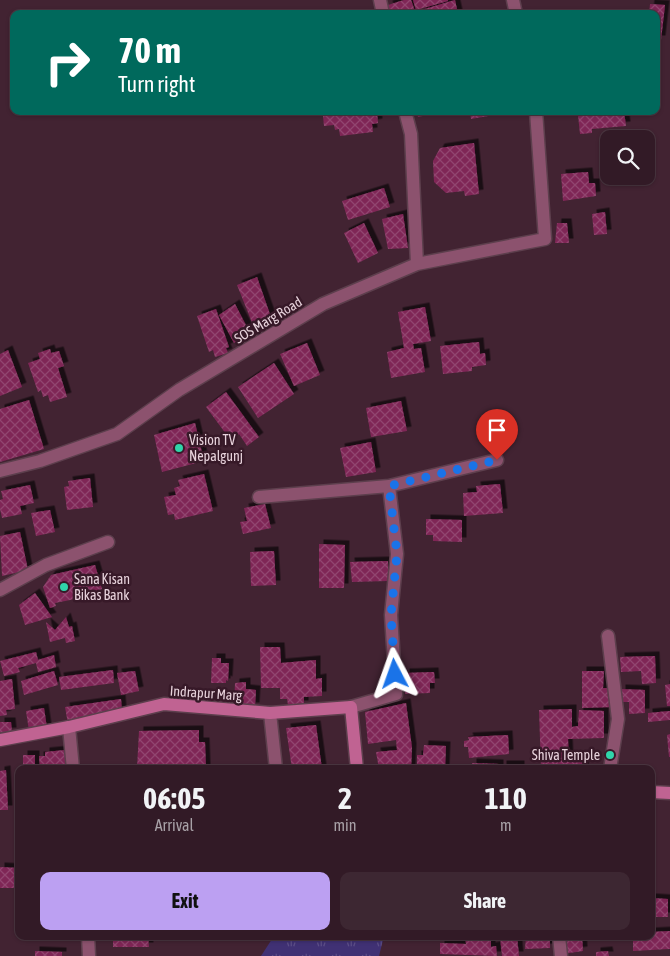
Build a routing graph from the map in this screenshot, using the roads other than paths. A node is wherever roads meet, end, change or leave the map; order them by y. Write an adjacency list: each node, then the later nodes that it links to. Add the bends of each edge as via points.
1 (407, 115): 3 (street, via 411,134)
2 (536, 115): 3 (street, SOS Marg Road, via 545,239)
3 (417, 264): 5 (street, SOS Marg Road, via 323,304 179,390 117,434 40,461)
4 (497, 460): 6 (street)
5 (0, 471)
6 (389, 486): 7 (street); 11 (street, via 397,554 391,615 396,694)
7 (259, 497)
8 (108, 542): 9 (street, via 46,565)
9 (0, 590)
10 (608, 636): 18 (street, via 618,719)
11 (351, 707): 12 (street, Indrapur Marg); 17 (street)
12 (270, 713): 13 (street, Indrapur Marg, via 164,704); 16 (street)
13 (69, 727): 14 (street, Indrapur Marg); 15 (street)
14 (0, 740)
15 (73, 765)
16 (276, 765)
17 (357, 765)
18 (611, 765)
19 (655, 792): 20 (street)
20 (670, 794)
21 (88, 940): 23 (street)
22 (559, 940): 24 (street)
23 (89, 956)
24 (561, 956)

